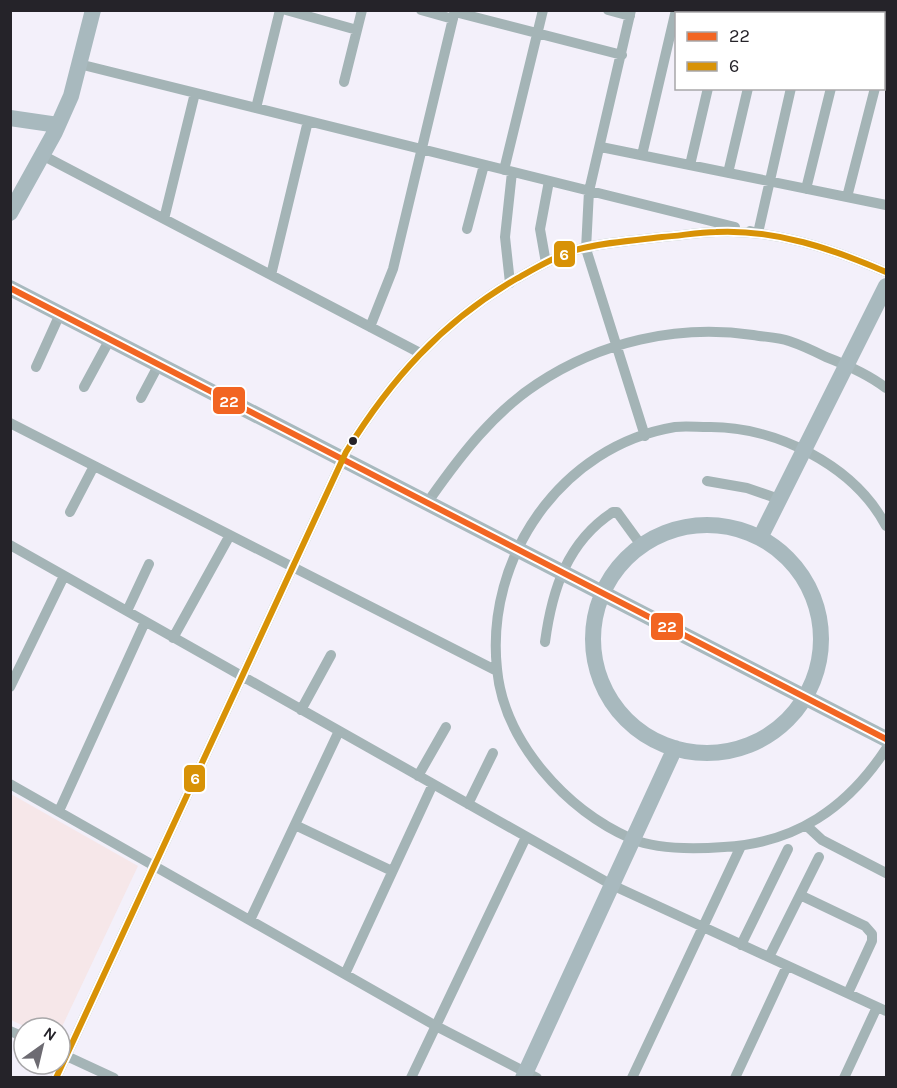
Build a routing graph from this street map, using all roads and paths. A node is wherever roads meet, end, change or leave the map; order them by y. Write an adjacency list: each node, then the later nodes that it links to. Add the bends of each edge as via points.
1 (93, 10): 14 (main road)
2 (280, 10): 22 (street)
3 (286, 10): 11 (street)
4 (362, 10): 11 (street)
5 (421, 10): 9 (street)
6 (543, 10): 12 (street)
7 (608, 10): 8 (street)
8 (631, 13): 13 (street)
9 (455, 14): 12 (street); 27 (street)
10 (675, 14): 29 (street)
11 (357, 30): 15 (street)
12 (537, 33): 13 (street); 32 (street)
13 (622, 55): 26 (street)
14 (79, 64): 21 (street); 25 (main road)
15 (344, 82)
16 (708, 90): 31 (street)
17 (748, 90): 33 (street)
18 (791, 90): 35 (street)
19 (831, 90): 36 (street)
20 (874, 90): 38 (street)
21 (195, 93): 22 (street); 41 (street)
22 (256, 108): 24 (street)
23 (10, 118): 25 (main road)
24 (308, 121): 27 (street); 47 (street)
25 (58, 125): 28 (main road)
26 (602, 147): 29 (street); 37 (street)
27 (421, 149): 30 (street); 53 (street, via 393,269)
28 (42, 155): 40 (main road); 41 (street)
29 (642, 155): 31 (street)
30 (484, 165): 32 (street); 42 (street)
31 (690, 165): 33 (street)
32 (508, 171): 34 (street); 49 (street, via 505,231)
33 (728, 173): 35 (street)
34 (549, 181): 37 (street); 45 (street, via 540,229)
35 (769, 181): 36 (street); 43 (street)
36 (806, 189): 38 (street)
37 (589, 191): 43 (street); 44 (street)
38 (847, 197): 39 (street)
39 (886, 205)
40 (10, 213)
41 (164, 219): 47 (street)
42 (467, 229)
43 (758, 233): 44 (street, via 716,231); 46 (street, via 812,244)
44 (586, 249): 45 (street); 55 (street)
45 (546, 263): 49 (street)
46 (886, 272)
47 (272, 275): 53 (street)
48 (10, 280): 66 (main road)
49 (510, 283): 56 (street, via 452,323)
50 (886, 286): 58 (main road)
51 (10, 288): 52 (main road)
52 (60, 314): 54 (main road); 59 (street)
53 (370, 327): 56 (street)
54 (110, 339): 57 (main road); 60 (street)
55 (617, 346): 58 (street, via 682,333 730,332 787,340); 64 (street); 69 (street, via 581,358 535,385 460,456)
56 (420, 353): 66 (street, via 393,383)
57 (159, 364): 62 (street); 66 (main road)
58 (847, 365): 61 (street); 65 (main road)
59 (36, 367)
60 (84, 387)
61 (886, 388)
62 (141, 398)
63 (10, 423): 67 (street)
64 (645, 436): 65 (street, via 676,427 736,426); 76 (street, via 606,453 573,475 545,502)
65 (804, 449): 70 (main road); 72 (street, via 844,477 877,508)
66 (345, 455): 69 (main road); 76 (main road); 79 (street)
67 (94, 466): 71 (street); 73 (street)
68 (707, 481): 70 (street, via 747,488)
69 (432, 496): 76 (main road)
70 (779, 500): 74 (main road)
71 (70, 512)
72 (886, 526)
73 (230, 535): 79 (street); 85 (street)
74 (760, 538): 77 (main road, via 712,524 667,531); 91 (main road, via 788,559 813,595 821,635 820,660)
75 (10, 545): 81 (street)
76 (518, 545): 80 (main road); 88 (street, via 503,585 495,626)
77 (641, 545): 80 (street, via 620,515 613,512 596,525); 82 (main road, via 616,568)
78 (149, 564): 83 (street)
79 (293, 567): 88 (street); 89 (street)
80 (563, 568): 82 (main road); 86 (street, via 552,597)
81 (64, 576): 83 (street); 90 (street)
82 (603, 588): 91 (main road); 97 (main road, via 592,630 600,679 622,716 641,732)
83 (127, 611): 84 (street)
84 (145, 622): 85 (street); 104 (street)
85 (173, 638): 89 (street)
86 (545, 642)
87 (331, 655): 92 (street)
88 (497, 671): 108 (street, via 507,710 544,774 593,817)
89 (242, 676): 92 (street); 112 (street)
90 (10, 687)
91 (808, 694): 94 (main road); 96 (main road); 97 (main road, via 788,720 752,744 702,753)
92 (301, 710): 95 (street)
93 (446, 727): 100 (street)
94 (886, 730)
95 (339, 731): 100 (street); 105 (street)
96 (886, 739)
97 (675, 748): 108 (main road)
98 (886, 749): 106 (street, via 846,799)
99 (493, 753): 103 (street)
100 (418, 776): 102 (street)
101 (10, 784): 104 (street)
102 (433, 784): 103 (street); 113 (street)
103 (468, 804): 107 (street)
104 (59, 811): 112 (street)
105 (295, 825): 113 (street); 117 (street)
106 (808, 827): 109 (street); 114 (street, via 822,840)
107 (526, 837): 115 (street); 125 (street)
108 (633, 839): 109 (street, via 705,849); 115 (main road)
109 (741, 846): 118 (street)
110 (788, 849): 119 (street)
111 (819, 857): 116 (street)
112 (154, 866): 117 (street); 126 (street)
113 (392, 871): 122 (street)
114 (886, 873)
115 (612, 885): 118 (street); 128 (main road)
116 (800, 895): 120 (street); 123 (street, via 865,926 872,934)
117 (250, 920): 122 (street)
118 (703, 927): 119 (street); 131 (street)
119 (741, 945): 120 (street)
120 (769, 957): 121 (street)
121 (787, 966): 123 (street); 132 (street)
122 (345, 974): 125 (street)
123 (848, 993): 124 (street)
124 (882, 1009): 133 (street)
125 (436, 1026): 128 (street); 130 (street)
126 (72, 1035)
127 (72, 1058): 129 (street)
128 (528, 1076)
129 (114, 1077)
130 (411, 1077)
131 (632, 1077)
132 (735, 1077)
133 (844, 1077)

